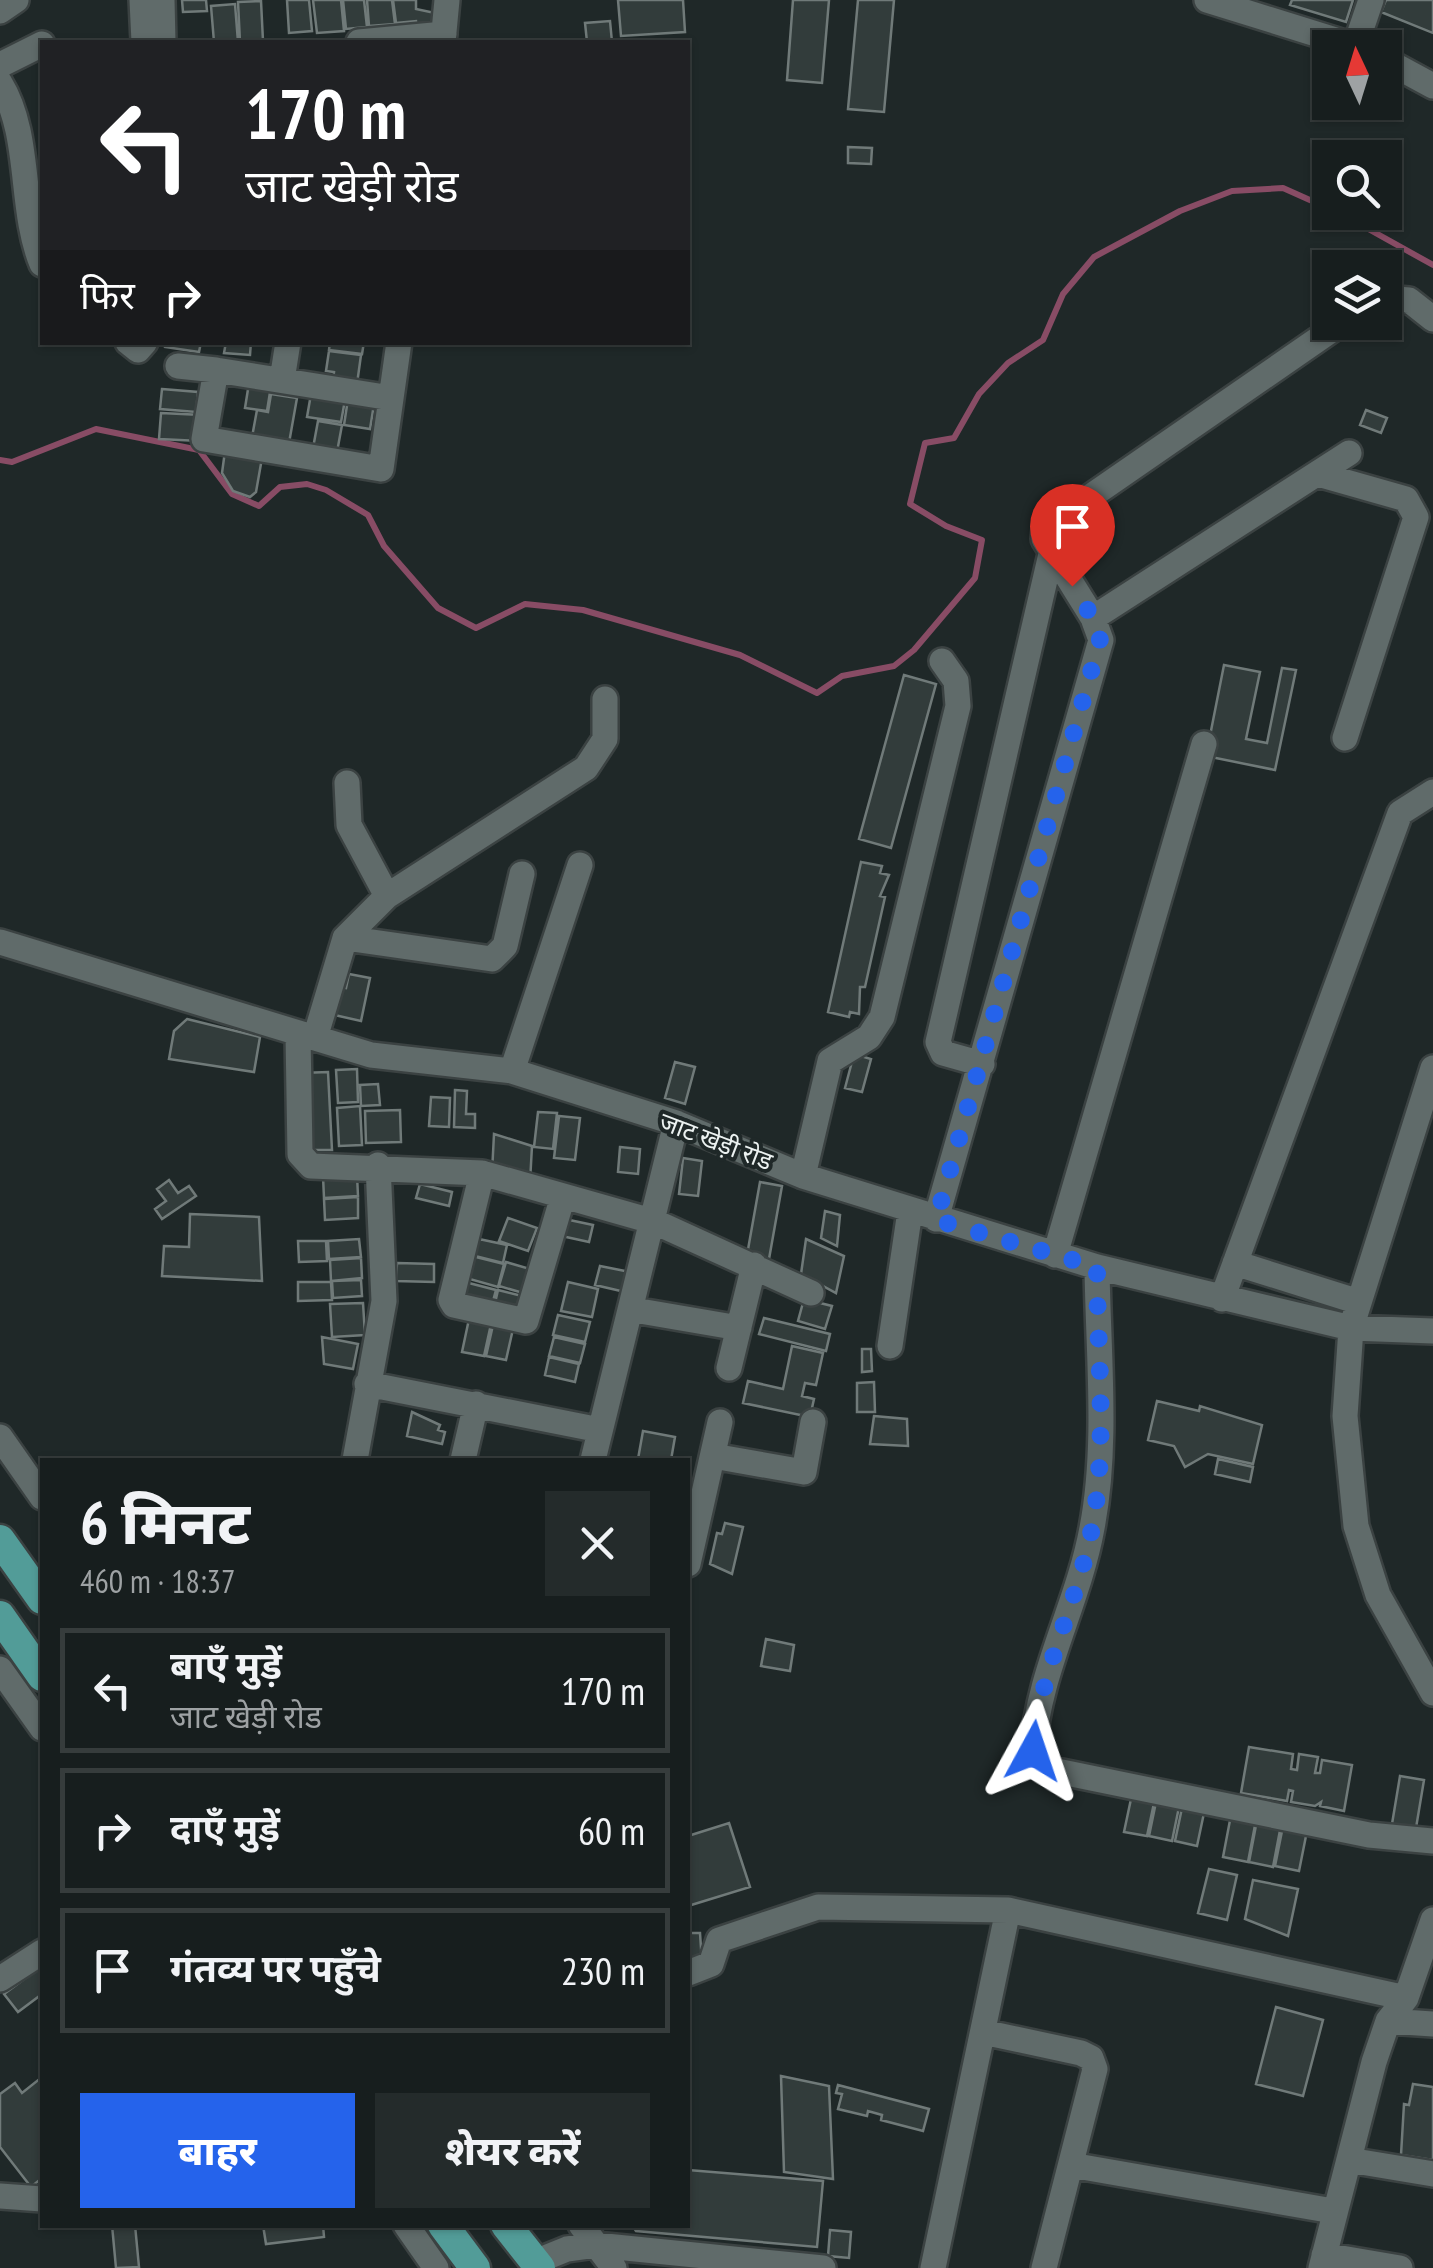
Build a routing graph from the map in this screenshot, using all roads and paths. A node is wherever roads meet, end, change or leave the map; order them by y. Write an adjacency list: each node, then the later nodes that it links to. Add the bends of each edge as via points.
1 (16, 0): 7 (street)
2 (142, 0): 11 (street)
3 (162, 0): 12 (street)
4 (447, 0): 10 (street)
5 (1206, 0): 9 (street)
6 (1371, 0): 8 (street)
7 (0, 11)
8 (1363, 30)
9 (1312, 32)
10 (443, 38): 13 (street)
11 (144, 40)
12 (163, 40)
13 (402, 40)
14 (40, 45): 15 (street)
15 (0, 65)
16 (1402, 69): 18 (street)
17 (0, 83): 19 (street)
18 (1433, 86)
19 (40, 258)
20 (1402, 299): 21 (street)
21 (1433, 319)
22 (1317, 340): 31 (street, via 1053,519 1044,539)
23 (288, 345): 27 (street)
24 (399, 345): 28 (street)
25 (178, 366): 26 (street)
26 (216, 370): 27 (street); 28 (street, via 204,439 382,469)
27 (282, 380): 28 (street)
28 (391, 398)
29 (1349, 453): 30 (street)
30 (1318, 474): 32 (street); 35 (street, via 1406,500 1416,517)
31 (1052, 554): 32 (street); 45 (street, via 938,1042 943,1054)
32 (1093, 618): 45 (street, via 1100,640)
33 (942, 661): 51 (street, via 956,681 958,706 882,1017 869,1037 830,1061)
34 (605, 700): 41 (street, via 605,739 586,768)
35 (1345, 738)
36 (1204, 744): 56 (street)
37 (347, 783): 41 (street, via 349,825)
38 (1433, 792): 57 (street, via 1400,813)
39 (580, 865): 47 (street)
40 (522, 874): 42 (street, via 505,946 492,959)
41 (388, 896): 42 (street)
42 (345, 938): 44 (street)
43 (0, 942): 44 (street, जाट खेड़ी रोड)
44 (306, 1036): 47 (street, जाट खेड़ी रोड, via 370,1055); 49 (street, via 303,1162)
45 (982, 1064): 54 (street)
46 (1433, 1068): 62 (street)
47 (512, 1071): 48 (street, जाट खेड़ी रोड)
48 (676, 1123): 51 (street, जाट खेड़ी रोड); 55 (street)
49 (378, 1165): 50 (street); 69 (street, via 384,1301)
50 (482, 1174): 52 (street); 52 (street, via 454,1305 526,1321)
51 (803, 1176): 53 (street, जाट खेड़ी रोड)
52 (563, 1196): 55 (street)
53 (910, 1212): 54 (street, जाट खेड़ी रोड); 67 (street)
54 (936, 1220): 56 (street, जाट खेड़ी रोड)
55 (656, 1222): 58 (street); 63 (street)
56 (1054, 1255): 59 (street, जाट खेड़ी रोड)
57 (1236, 1263): 61 (street); 62 (street)
58 (754, 1265): 60 (street); 64 (street)
59 (1097, 1267): 61 (street, जाट खेड़ी रोड); 90 (street, via 1099,1468 1092,1530 1036,1706 1033,1751 1052,1770 1368,1835)
60 (812, 1293)
61 (1222, 1299): 65 (street, जाट खेड़ी रोड)
62 (1359, 1302): 65 (street)
63 (634, 1310): 64 (street); 73 (street)
64 (738, 1328): 68 (street)
65 (1350, 1328): 66 (street, जाट खेड़ी रोड); 85 (street, via 1345,1416 1356,1526 1378,1595)
66 (1433, 1331)
67 (890, 1346)
68 (729, 1368)
69 (367, 1384): 70 (street); 76 (street)
70 (476, 1404): 73 (street); 77 (street)
71 (720, 1422): 75 (street)
72 (813, 1422): 75 (street, via 804,1472)
73 (600, 1430): 78 (street)
74 (0, 1437): 80 (street)
75 (714, 1456): 79 (street)
76 (355, 1458)
77 (462, 1458)
78 (594, 1458)
79 (698, 1488): 82 (street)
80 (40, 1494)
81 (0, 1540): 83 (main road)
82 (690, 1549)
83 (40, 1596)
84 (0, 1616): 87 (main road)
85 (1422, 1647): 88 (street)
86 (0, 1669): 89 (street)
87 (40, 1673)
88 (1433, 1694)
89 (40, 1725)
90 (1433, 1841)
91 (1008, 1910): 94 (street, via 797,1911 719,1940 712,1964); 96 (street); 99 (street)
92 (1433, 1920): 96 (street)
93 (40, 1953): 95 (street)
94 (690, 1972)
95 (0, 1979)
96 (1417, 1984): 97 (street)
97 (1388, 2021): 98 (street); 100 (street)
98 (1433, 2024)
99 (983, 2032): 101 (street, via 1091,2058 1092,2083); 116 (street)
100 (1350, 2160): 102 (street); 105 (street)
101 (1071, 2165): 105 (street); 117 (street)
102 (1433, 2174)
103 (0, 2196): 104 (street)
104 (40, 2199)
105 (1333, 2212): 110 (street)
106 (408, 2228): 113 (street)
107 (445, 2228): 111 (main road)
108 (508, 2228): 112 (main road)
109 (588, 2235): 112 (street); 114 (street); 115 (street)
110 (1323, 2261): 118 (street)
111 (464, 2264)
112 (537, 2265)
113 (436, 2268)
114 (614, 2268)
115 (823, 2268)
116 (933, 2268)
117 (1044, 2268)
118 (1400, 2268)

